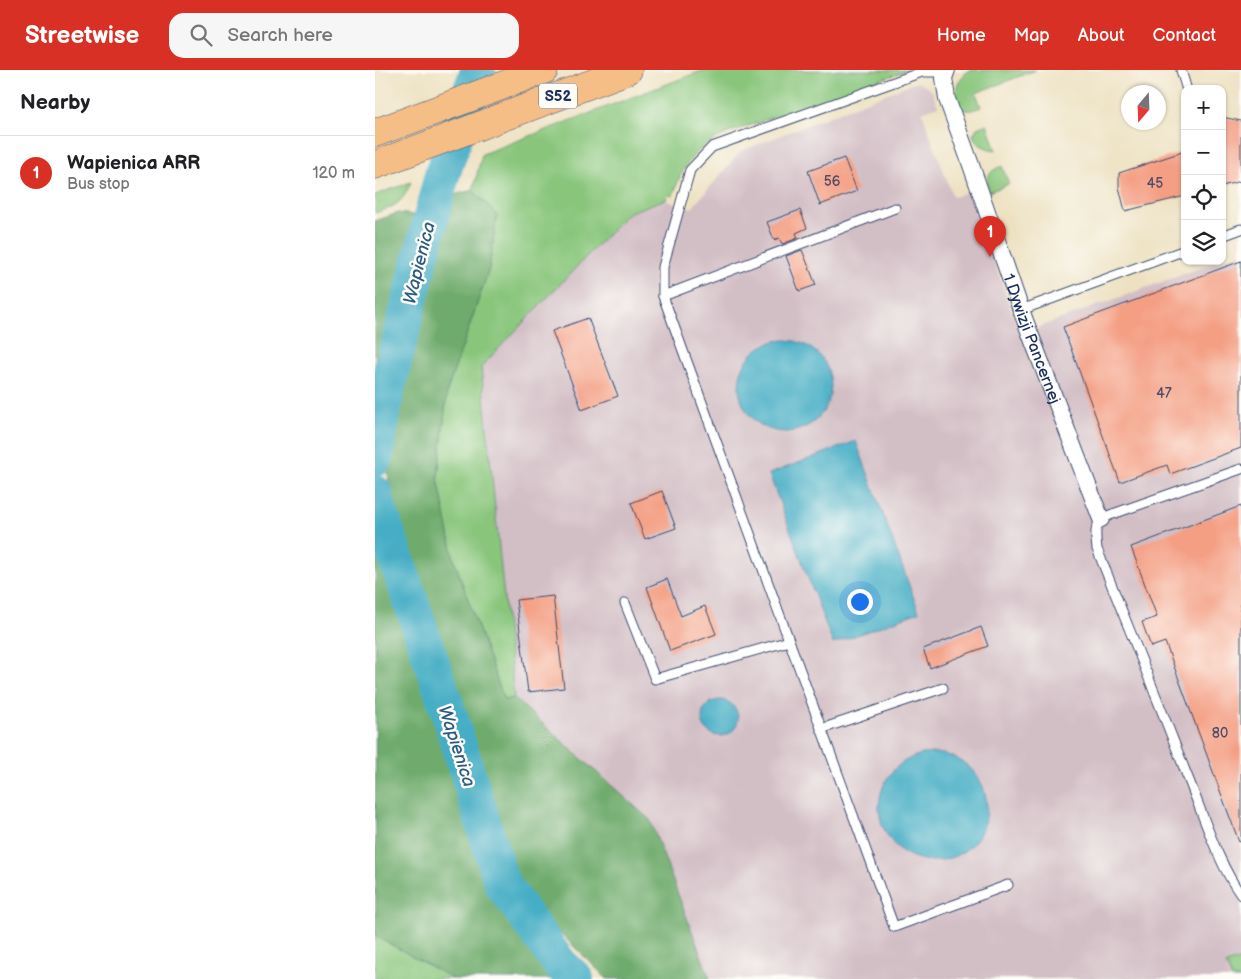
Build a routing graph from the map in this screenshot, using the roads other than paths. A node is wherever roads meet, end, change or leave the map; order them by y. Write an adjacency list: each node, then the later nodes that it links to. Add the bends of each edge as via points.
1 (544, 70): 6 (highway, S52)
2 (628, 70): 7 (highway, S52)
3 (1181, 70): 5 (lane)
4 (946, 71): 12 (lane, via 922,72 711,147 691,170 663,268); 13 (street, 1 Dywizji Pancernej, via 947,99)
5 (1185, 85)
6 (375, 133)
7 (375, 165)
8 (895, 208): 12 (lane)
9 (1241, 229): 10 (lane)
10 (1226, 235)
11 (1181, 251): 13 (lane)
12 (663, 296): 17 (lane)
13 (1021, 310): 15 (street, 1 Dywizji Pancernej)
14 (1241, 469): 15 (lane)
15 (1101, 519): 21 (lane, via 1095,530 1097,549 1223,864)
16 (625, 603): 17 (lane, via 655,679)
17 (789, 641): 19 (lane)
18 (943, 688): 19 (lane)
19 (821, 729): 20 (lane, via 894,927)
20 (1008, 885)
21 (1241, 894)

